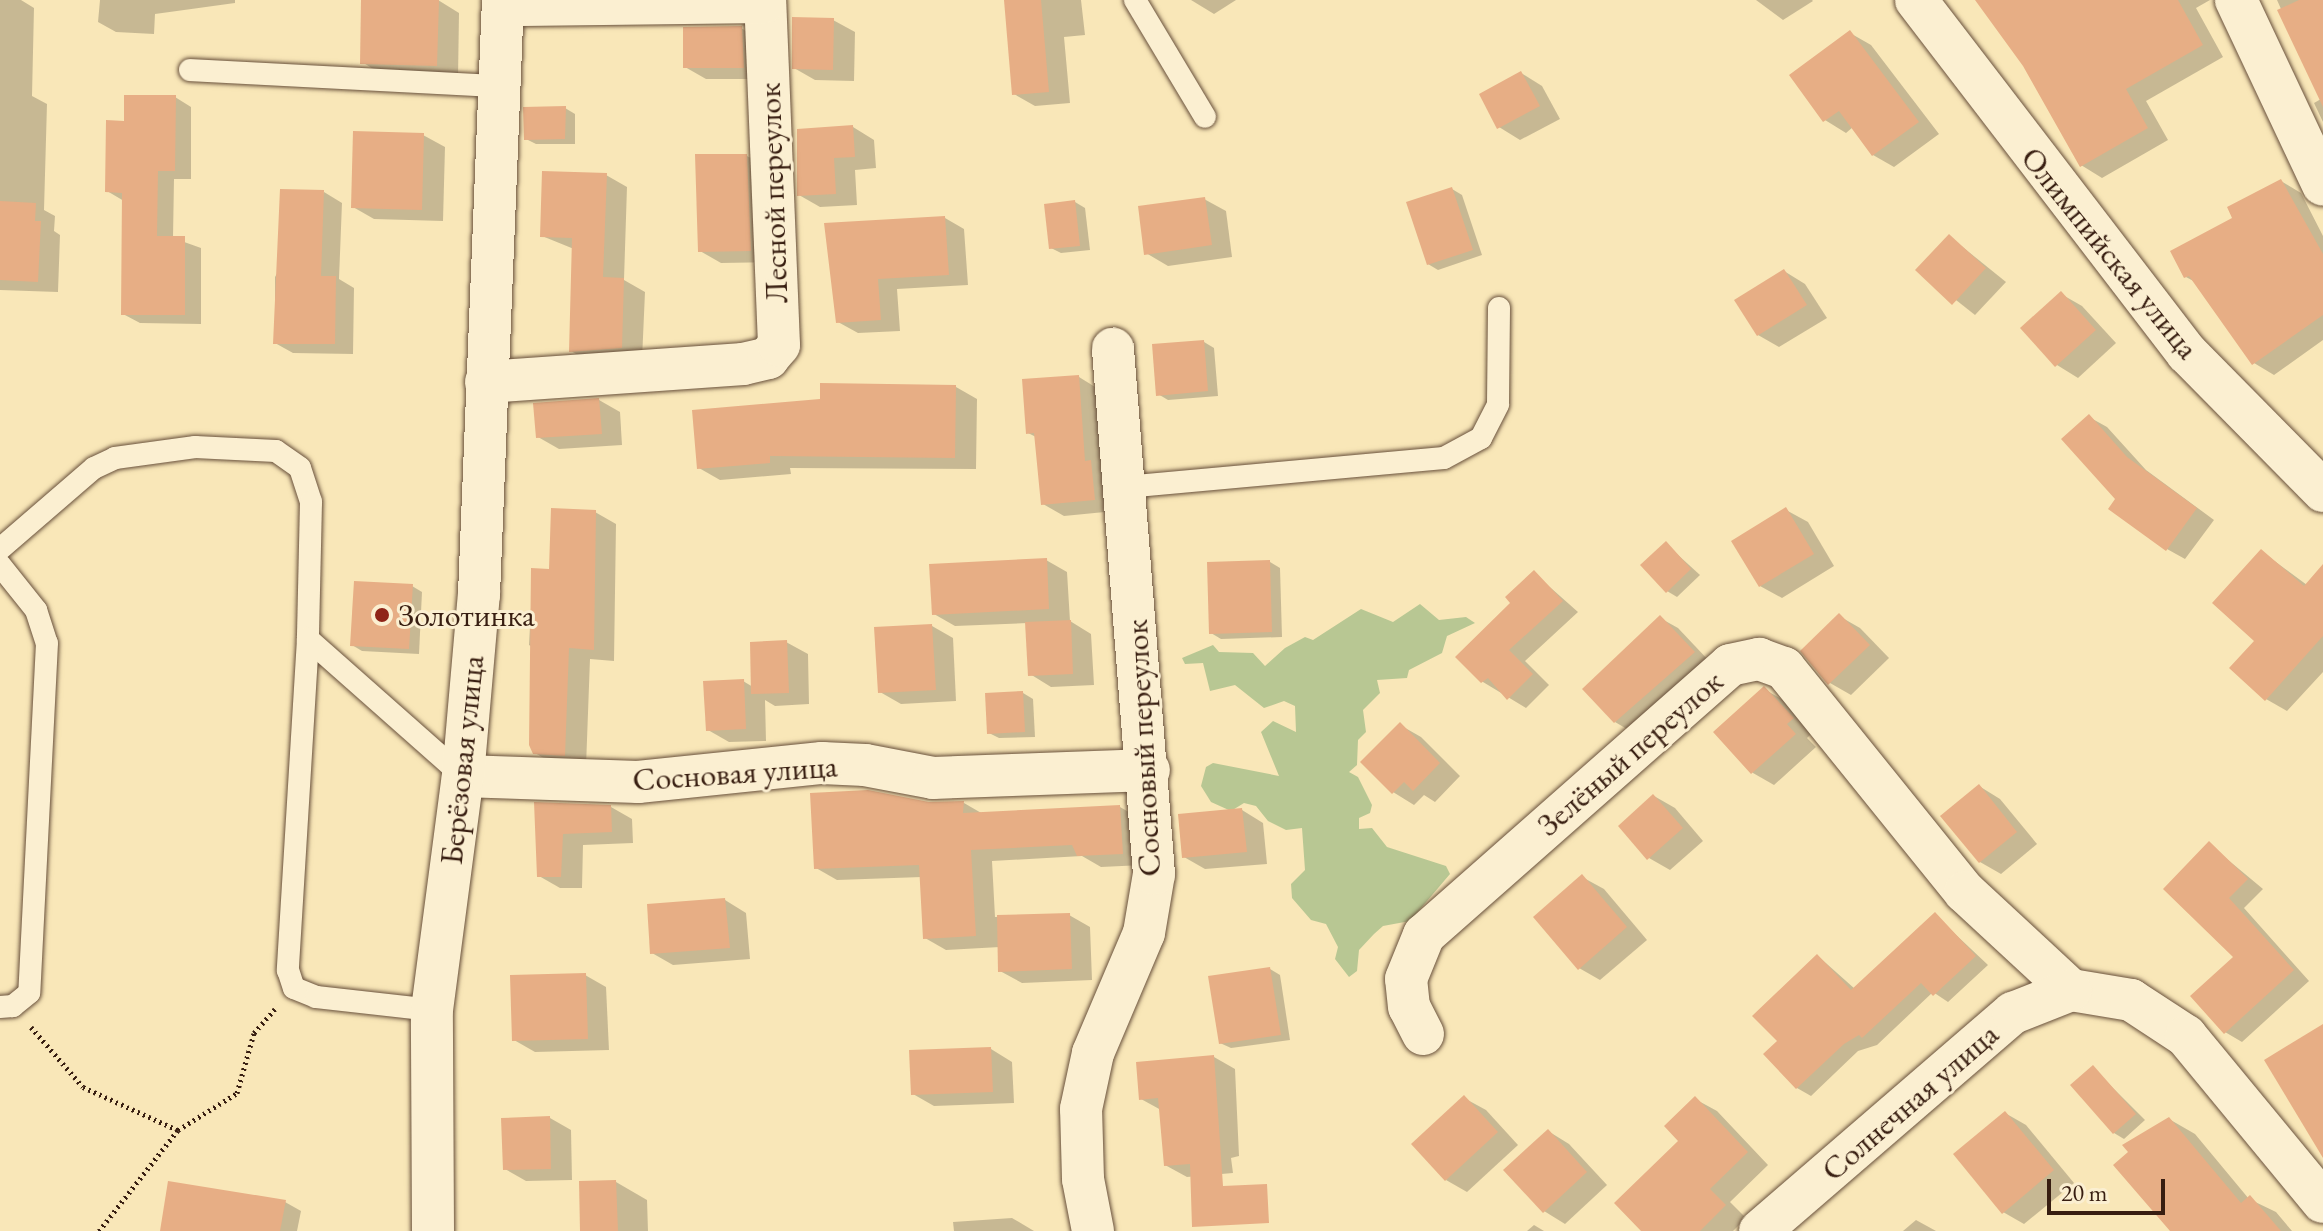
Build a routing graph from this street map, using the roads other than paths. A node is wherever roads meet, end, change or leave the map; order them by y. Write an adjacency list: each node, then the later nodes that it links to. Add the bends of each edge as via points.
1 (1135, 0): 8 (lane)
2 (1916, 0): 14 (street, Олимпийская улица, via 2187,353)
3 (2236, 0): 9 (street)
4 (766, 1): 5 (street, Лесной переулок); 12 (street, Лесной переулок, via 779,345 768,358 743,364)
5 (503, 3): 7 (street, Берёзовая улица)
6 (190, 70): 7 (lane)
7 (499, 86): 12 (street, Берёзовая улица)
8 (1205, 117)
9 (2323, 185)
10 (1499, 308): 13 (lane, via 1498,404 1481,438 1444,458)
11 (1113, 349): 13 (street, Сосновый переулок)
12 (486, 382): 19 (street, Берёзовая улица, via 479,594)
13 (1125, 487): 18 (street, Сосновый переулок)
14 (2323, 491)
15 (0, 549): 17 (lane, via 94,468 115,458 195,447 276,451 300,468 311,502)
16 (0, 565): 21 (lane, via 36,610 47,643 29,993)
17 (308, 639): 19 (lane); 22 (lane, via 288,970 294,988 316,997)
18 (1149, 770): 19 (street, Сосновая улица, via 933,778 822,763 638,782); 26 (street, Сосновый переулок, via 1154,874 1144,933 1093,1053 1081,1109 1083,1179)
19 (463, 776): 22 (street, Берёзовая улица)
20 (2071, 990): 23 (street, Зелёный переулок, via 1965,892 1784,668 1759,659 1730,665 1424,935 1406,979 1409,1007); 24 (street, via 2131,1000 2186,1036); 27 (street, Солнечная улица, via 2013,1013)
21 (7, 1006)
22 (432, 1010): 25 (street, Берёзовая улица)
23 (1423, 1034)
24 (2323, 1202)
25 (433, 1231)
26 (1093, 1231)
27 (1760, 1231)

